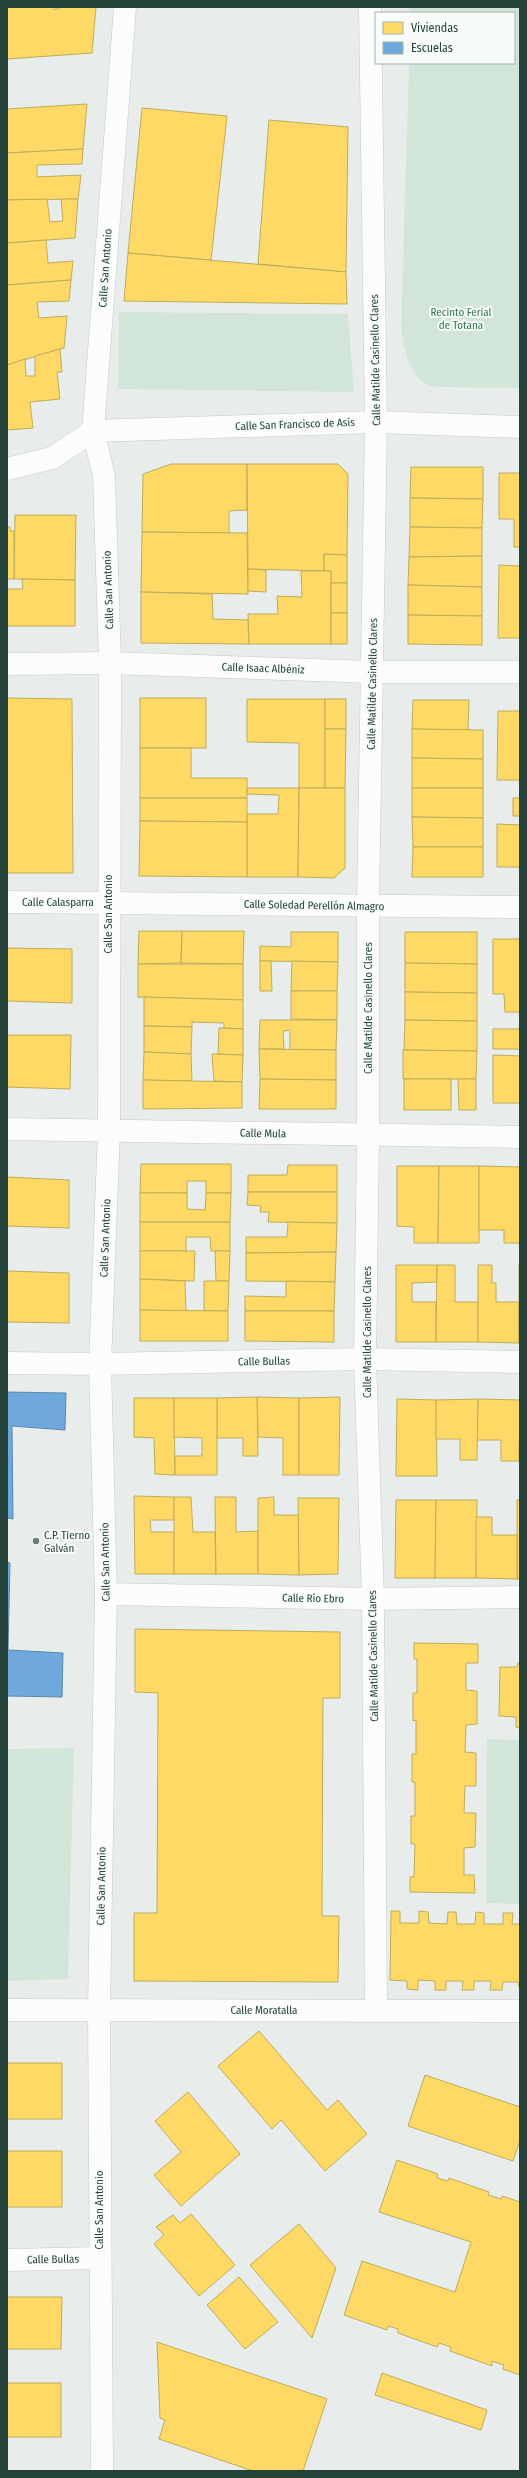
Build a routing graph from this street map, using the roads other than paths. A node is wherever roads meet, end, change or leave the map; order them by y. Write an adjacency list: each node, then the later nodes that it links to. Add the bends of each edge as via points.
1 (125, 7): 5 (street, Calle San Antonio)
2 (370, 7): 3 (street, Calle Matilde Casinello Clares)
3 (376, 422): 4 (street, Calle San Francisco de Asís); 5 (street, Calle San Francisco de Asís); 9 (street, Calle Matilde Casinello Clares)
4 (520, 427)
5 (93, 431): 6 (street, via 52,458); 7 (street, Calle San Antonio, via 104,476)
6 (7, 469)
7 (110, 663): 8 (street, Calle Isaac Albéniz); 9 (street, Calle Isaac Albéniz); 12 (street, Calle San Antonio)
8 (7, 664)
9 (373, 672): 10 (street, Calle Isaac Albéniz); 13 (street, Calle Matilde Casinello Clares)
10 (520, 672)
11 (7, 902): 12 (street, Calle Calasparra)
12 (108, 902): 13 (street, Calle Soledad Perellón Almagro); 16 (street, Calle San Antonio)
13 (368, 905): 14 (street, Calle Soledad Perellón Almagro); 17 (street, Calle Matilde Casinello Clares)
14 (520, 907)
15 (7, 1129): 16 (street, Calle Mula)
16 (110, 1130): 17 (street, Calle Mula); 22 (street, Calle San Antonio)
17 (368, 1136): 18 (street, Calle Mula); 19 (street, Calle Matilde Casinello Clares)
18 (520, 1137)
19 (365, 1359): 20 (street, Calle Bullas); 22 (street, Calle Bullas); 25 (street, Calle Matilde Casinello Clares)
20 (520, 1362)
21 (7, 1363): 22 (street, Calle Bullas)
22 (100, 1364): 23 (street, Calle San Antonio)
23 (106, 1594): 25 (street, Calle Río Ebro); 27 (street, Calle San Antonio)
24 (520, 1598): 25 (street, Calle Río Ebro)
25 (373, 1599): 28 (street, Calle Matilde Casinello Clares)
26 (7, 2010): 27 (street, Calle Moratalla)
27 (99, 2010): 28 (street, Calle Moratalla); 30 (street, Calle San Antonio)
28 (376, 2010): 29 (street, Calle Moratalla)
29 (520, 2011)
30 (99, 2258): 31 (street, Calle Bullas); 32 (street, Calle San Antonio)
31 (7, 2260)
32 (102, 2471)

